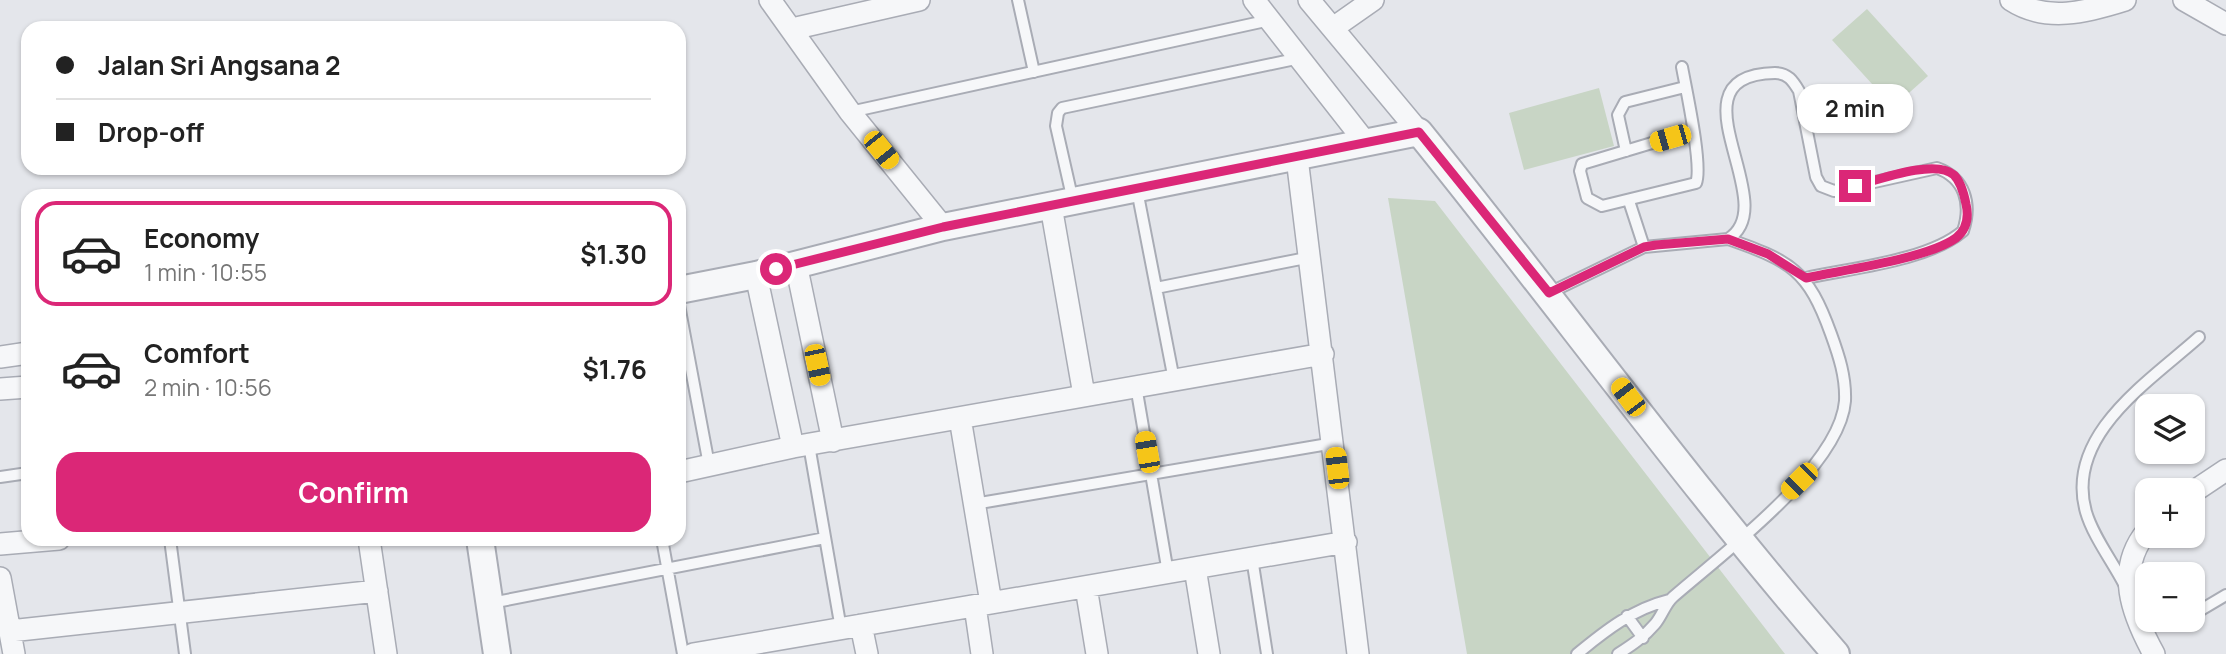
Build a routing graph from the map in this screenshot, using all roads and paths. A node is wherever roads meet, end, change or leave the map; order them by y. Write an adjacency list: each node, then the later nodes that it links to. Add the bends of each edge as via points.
1 (770, 0): 14 (street)
2 (919, 0): 10 (street)
3 (1018, 0): 17 (lane)
4 (1254, 0): 11 (street)
5 (1309, 0): 13 (street)
6 (1373, 0): 13 (street)
7 (2011, 0): 8 (street, via 2051,14)
8 (2124, 0)
9 (2184, 0): 12 (street)
10 (865, 5): 14 (street)
11 (1270, 20): 15 (street); 17 (lane)
12 (2226, 24)
13 (1333, 28): 21 (street)
14 (792, 29): 19 (street)
15 (1300, 58): 22 (street); 27 (lane, via 1062,108 1056,126)
16 (1682, 67): 18 (lane)
17 (1034, 72): 19 (lane)
18 (1685, 87): 20 (lane); 23 (lane, via 1625,102 1618,115)
19 (850, 112): 28 (street)
20 (1692, 131): 23 (lane); 26 (lane, via 1699,176 1696,183)
21 (1419, 132): 22 (street); 37 (street)
22 (1366, 143): 24 (street)
23 (1626, 151): 26 (lane, via 1583,164 1580,171 1592,203 1602,206)
24 (1297, 158): 25 (street); 31 (street)
25 (1137, 189): 27 (street); 35 (lane)
26 (1629, 201): 30 (lane)
27 (1062, 204): 28 (street); 49 (street)
28 (943, 227): 32 (street)
29 (1728, 239): 30 (lane); 34 (lane, via 1768,254); 34 (lane, via 1744,218 1725,108 1736,84 1755,76 1776,73 1793,81 1799,91 1816,177 1828,190 1937,168 1952,173 1960,184 1968,216 1964,231 1954,240 1914,254)
30 (1644, 247): 37 (lane)
31 (1311, 257): 35 (lane); 40 (street)
32 (796, 264): 33 (street); 51 (street)
33 (756, 275): 36 (street); 53 (street)
34 (1806, 278): 65 (lane, via 1843,367 1841,420 1815,464)
35 (1156, 288): 45 (lane)
36 (686, 289)
37 (1549, 293): 65 (street)
38 (2199, 337): 78 (lane, via 2110,418 2092,444 2081,480 2087,513)
39 (686, 344): 43 (lane)
40 (1323, 354): 45 (street); 52 (street)
41 (21, 355): 42 (street)
42 (0, 358)
43 (692, 377): 44 (lane); 54 (lane)
44 (686, 378)
45 (1174, 380): 46 (street)
46 (1136, 386): 49 (street); 57 (lane)
47 (21, 388): 48 (street)
48 (0, 389)
49 (1084, 395): 50 (street)
50 (960, 418): 51 (street); 61 (street)
51 (833, 441): 53 (street)
52 (1334, 443): 57 (lane); 64 (street)
53 (801, 446): 54 (street); 62 (lane)
54 (709, 465): 55 (street)
55 (686, 470)
56 (2226, 470): 60 (street)
57 (1151, 474): 61 (lane); 75 (lane)
58 (21, 475): 59 (lane)
59 (0, 477)
60 (2205, 484)
61 (974, 504): 83 (street)
62 (825, 538): 74 (lane); 87 (lane)
63 (21, 542): 66 (street)
64 (1346, 542): 72 (street); 101 (street)
65 (1739, 542): 81 (lane); 104 (street)
66 (0, 544)
67 (171, 546): 85 (lane)
68 (370, 546): 79 (street)
69 (481, 546): 82 (street)
70 (663, 546): 74 (lane)
71 (2138, 548): 78 (street, via 2130,563)
72 (1252, 558): 73 (street); 100 (lane)
73 (1195, 568): 75 (street); 99 (street)
74 (668, 570): 82 (lane); 94 (lane)
75 (1168, 573): 77 (street)
76 (0, 578): 88 (street)
77 (1086, 587): 83 (street); 98 (street)
78 (2127, 589): 105 (street)
79 (377, 592): 85 (street); 92 (street)
80 (2226, 595): 84 (lane)
81 (1669, 600): 86 (lane); 89 (lane)
82 (491, 603): 93 (street)
83 (983, 604): 87 (street); 97 (street)
84 (2205, 607)
85 (180, 612): 88 (street); 91 (lane)
86 (1627, 616): 89 (lane); 102 (lane)
87 (851, 627): 95 (street); 96 (street)
88 (10, 631): 90 (street)
89 (1643, 638): 103 (lane)
90 (14, 654)
91 (185, 654)
92 (386, 654)
93 (497, 654)
94 (683, 654)
95 (693, 654)
96 (867, 654)
97 (982, 654)
98 (1097, 654)
99 (1209, 654)
100 (1267, 654)
101 (1358, 654)
102 (1577, 654)
103 (1618, 654)
104 (1836, 654)
105 (2154, 654)

